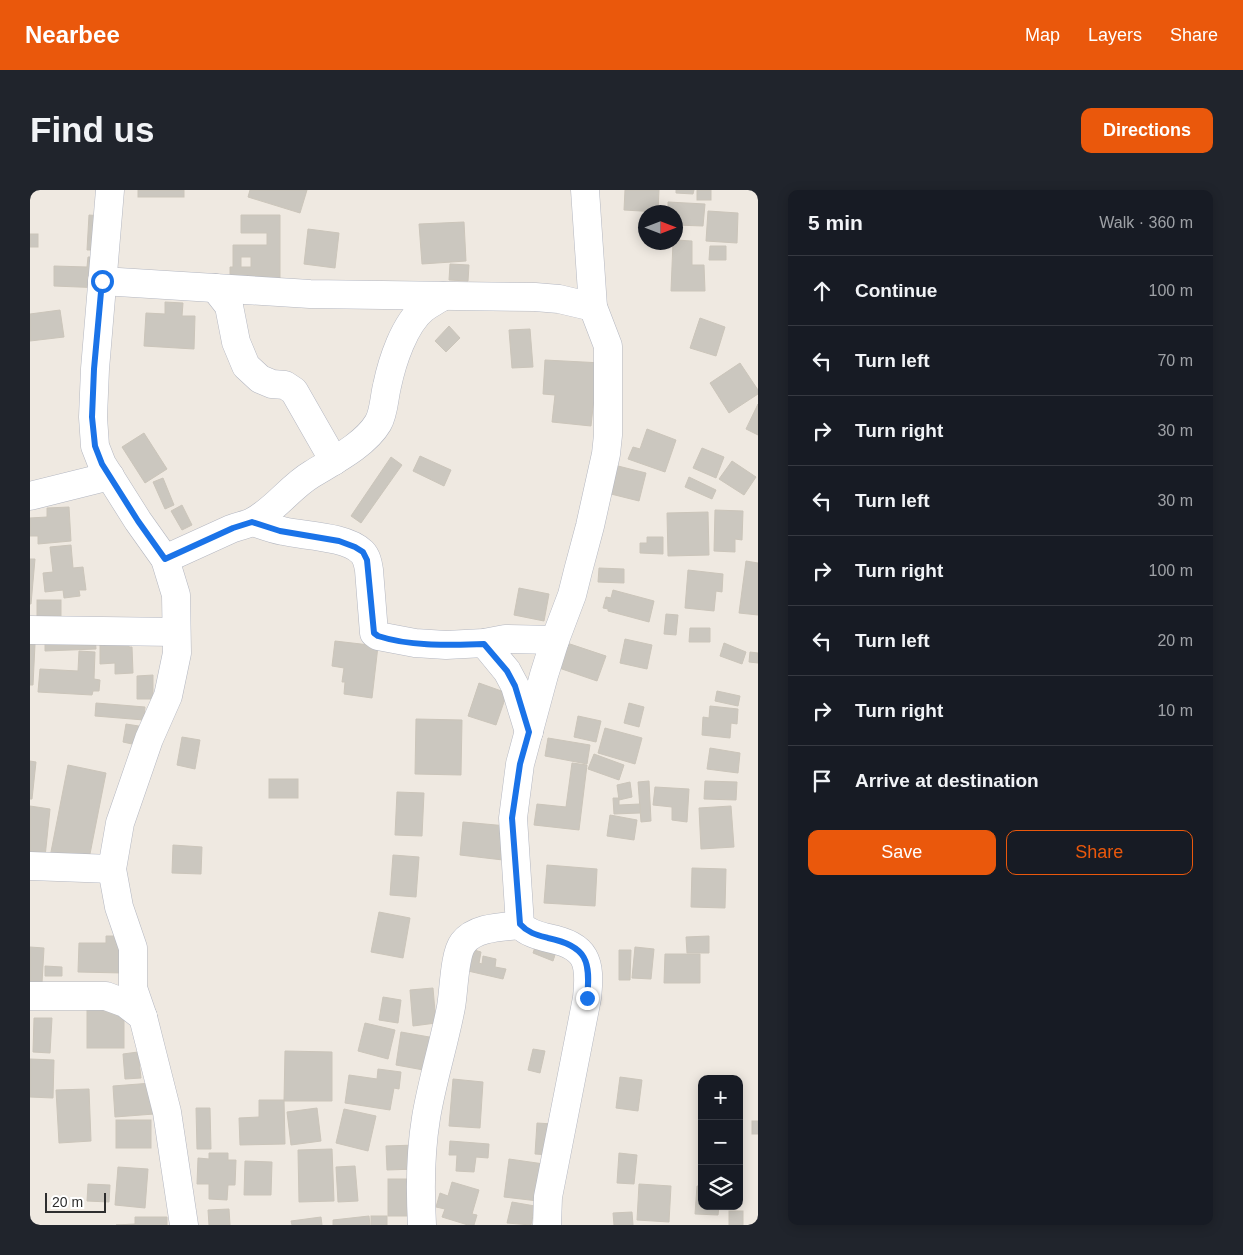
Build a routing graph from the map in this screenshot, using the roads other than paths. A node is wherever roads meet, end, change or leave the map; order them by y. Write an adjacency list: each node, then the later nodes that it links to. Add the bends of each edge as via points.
1 (110, 190): 3 (street)
2 (585, 190): 6 (street)
3 (102, 281): 4 (street); 8 (street, via 92,417 95,446)
4 (215, 288): 5 (street, via 310,294); 7 (street, via 229,306 236,342 246,366 260,379 294,391)
5 (443, 296): 6 (street, via 552,298); 7 (street, via 414,318 397,350 378,422)
6 (593, 307): 14 (street, via 608,346 606,454 572,595)
7 (334, 461): 10 (street, via 310,474)
8 (110, 476): 9 (street); 11 (street)
9 (30, 496)
10 (252, 522): 11 (street); 15 (street, via 280,531 339,541 363,552 369,570 374,633 378,636 415,643)
11 (165, 559): 13 (street, via 176,595)
12 (30, 630): 13 (street)
13 (176, 632): 18 (street, via 177,653 168,696 120,823)
14 (555, 640): 15 (street, via 505,639); 16 (street)
15 (484, 644): 16 (street, via 515,686)
16 (529, 732): 19 (street, via 520,764 512,818)
17 (30, 866): 18 (street)
18 (112, 869): 21 (street, via 133,948 133,988)
19 (520, 924): 23 (street, via 472,934 462,944 426,1118 420,1176); 24 (street, via 534,935 570,944 583,956 588,967 587,998 548,1197)
20 (30, 996): 21 (street, via 106,996 125,1003)
21 (143, 1017): 22 (street, via 167,1112)
22 (184, 1225)
23 (422, 1225)
24 (546, 1225)

